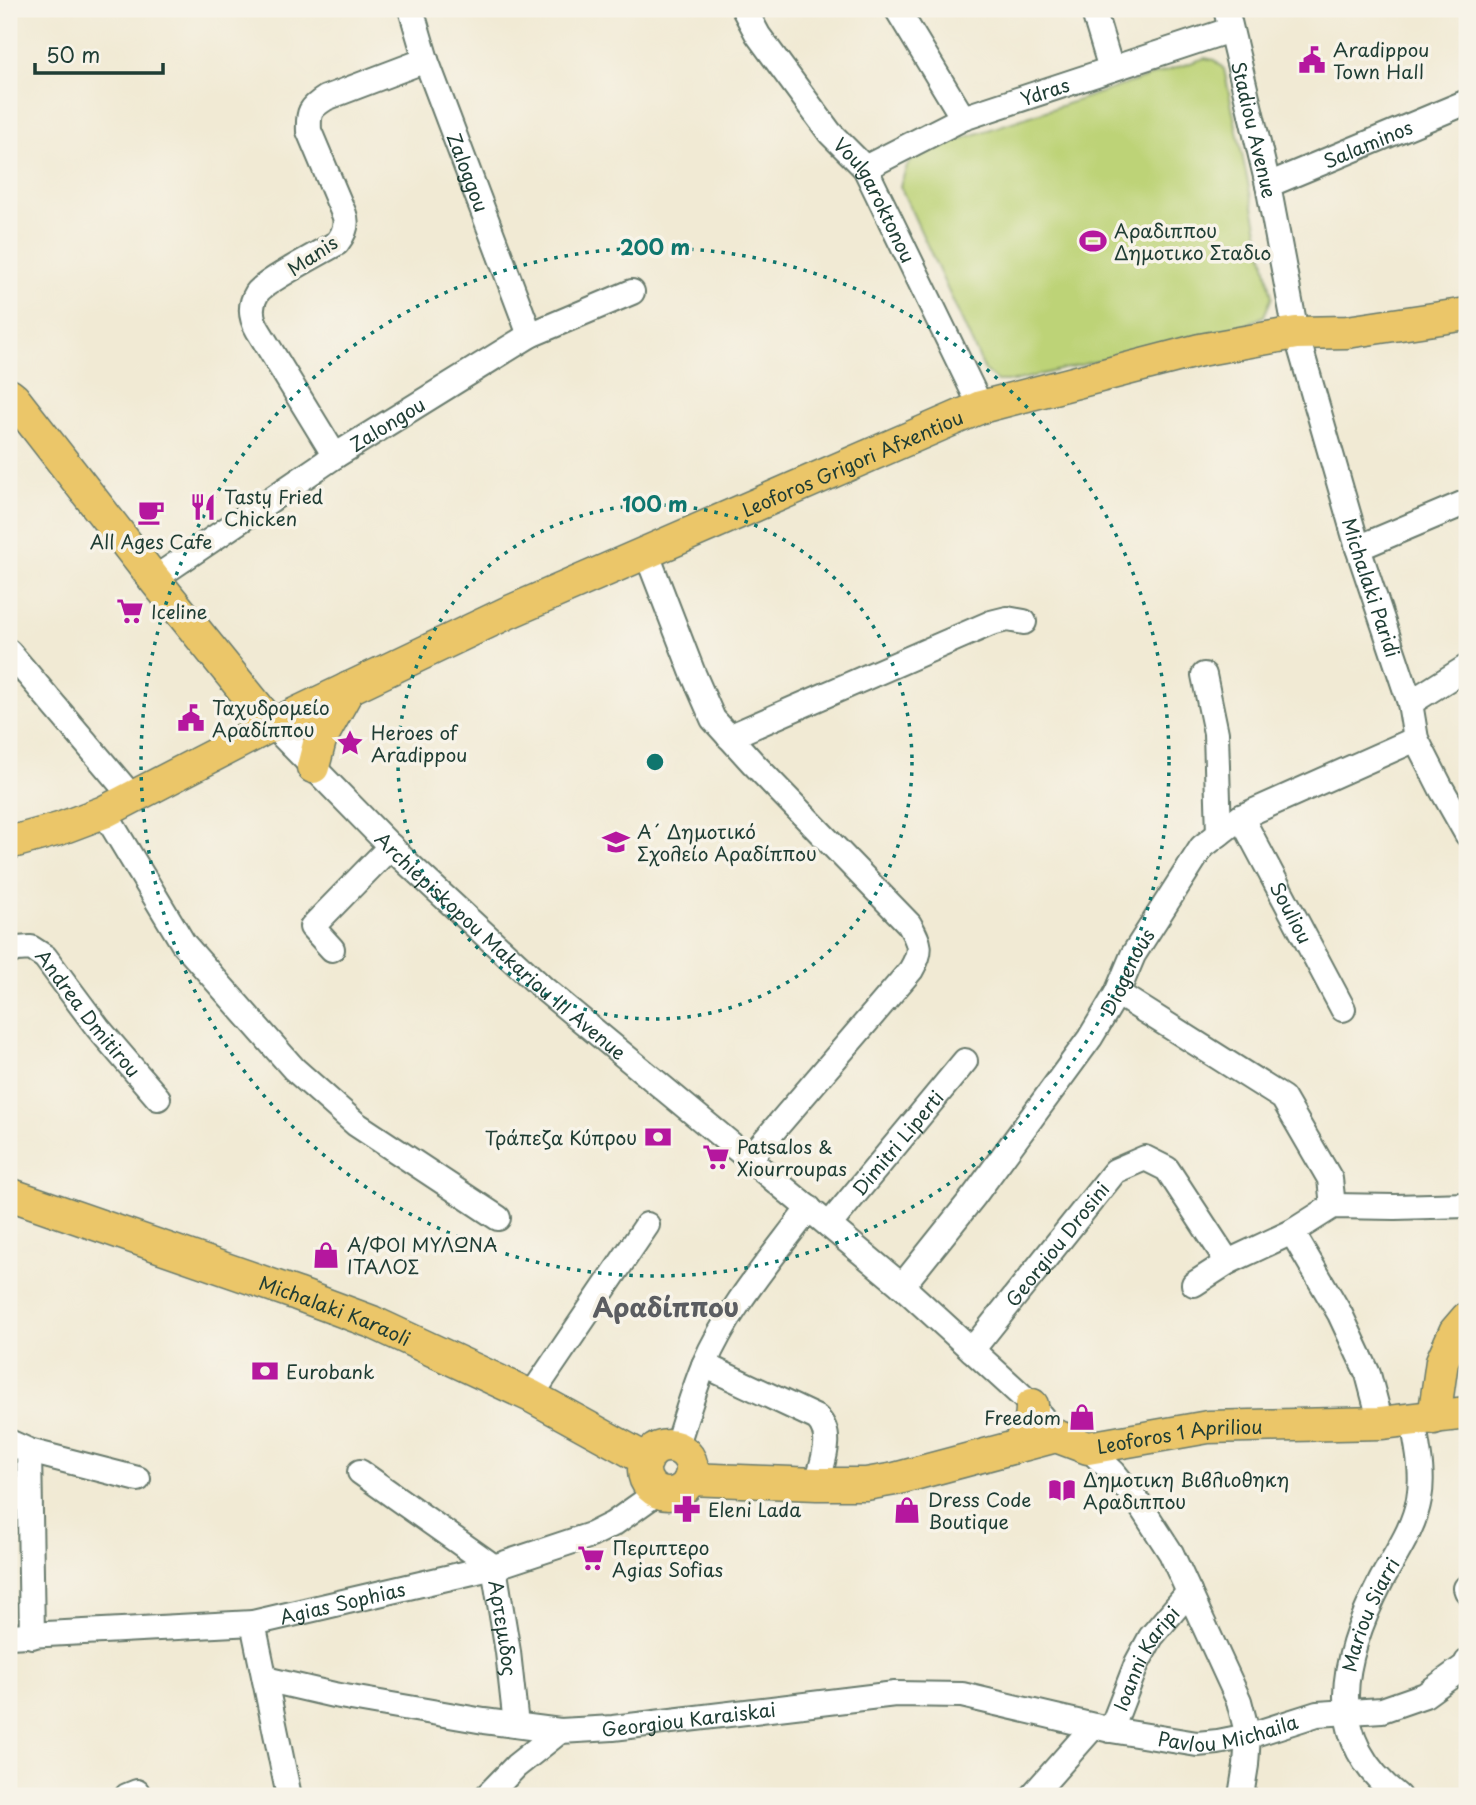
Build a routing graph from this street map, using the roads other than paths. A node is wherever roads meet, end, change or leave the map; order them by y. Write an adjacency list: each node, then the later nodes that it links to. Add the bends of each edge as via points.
1 (411, 9): 6 (street, Zaloggou)
2 (744, 9): 10 (street, Voulgaroktonou, via 830,133)
3 (897, 9): 9 (street)
4 (1093, 9): 7 (street)
5 (1228, 19): 7 (street, Ydras); 11 (street, Stadiou Avenue)
6 (426, 60): 15 (street, Zaloggou); 18 (street, Manis, via 326,98 312,108 309,131 344,214 345,227 337,243 261,288 253,301 251,315 258,330)
7 (1111, 69): 9 (street, Ydras)
8 (1467, 102): 11 (street, Salaminos)
9 (963, 118): 10 (street, Ydras)
10 (864, 168): 17 (street, Voulgaroktonou)
11 (1268, 185): 14 (street, Stadiou Avenue)
12 (632, 292): 15 (street, Zalongou)
13 (1467, 314): 14 (main road, Leoforos Grigori Afxentiou, via 1347,331)
14 (1296, 333): 17 (main road, Leoforos Grigori Afxentiou, via 1200,350); 20 (street, Michalaki Paridi)
15 (530, 335): 18 (street, Zalongou)
16 (9, 395): 22 (main road, Archiepiskopou Makariou III Avenue)
17 (981, 407): 21 (main road, Leoforos Grigori Afxentiou)
18 (335, 456): 22 (street, Zalongou)
19 (1467, 502): 20 (street)
20 (1358, 548): 28 (street, Michalaki Paridi)
21 (646, 552): 27 (main road, Leoforos Grigori Afxentiou); 30 (street, via 713,719)
22 (154, 579): 29 (main road, Archiepiskopou Makariou III Avenue)
23 (1024, 622): 30 (street, via 1007,619 991,623)
24 (9, 652): 33 (street)
25 (1467, 667): 28 (street)
26 (1204, 675): 36 (street, via 1216,733)
27 (349, 688): 29 (main road, Leoforos Grigori Afxentiou); 32 (main road, via 320,740)
28 (1409, 703): 31 (street, Michalaki Paridi)
29 (272, 724): 32 (street, Archiepiskopou Makariou III Avenue); 33 (main road, Leoforos Grigori Afxentiou)
30 (729, 737): 46 (street, via 909,924 920,947 911,970)
31 (1416, 739): 35 (street, Diogenous); 37 (street, Michalaki Paridi)
32 (313, 767): 39 (street, Archiepiskopou Makariou III Avenue)
33 (132, 797): 34 (main road, Leoforos Grigori Afxentiou)
34 (104, 812): 38 (main road, Leoforos Grigori Afxentiou); 51 (street, via 183,943 294,1069 356,1124)
35 (1241, 817): 36 (street, Diogenous); 43 (street, Souliou)
36 (1219, 834): 42 (street, Diogenous, via 1202,848 1157,916)
37 (1467, 834)
38 (9, 843)
39 (391, 846): 40 (street, via 312,927); 46 (street, Archiepiskopou Makariou III Avenue, via 544,989)
40 (332, 949)
41 (9, 952): 45 (street, Andrea Dmitirou, via 31,948 45,957)
42 (1116, 993): 49 (street, via 1283,1098 1330,1179); 57 (street, Diogenous, via 1090,1038 998,1164)
43 (1343, 1009)
44 (965, 1061): 53 (street, Dimitri Liperti)
45 (158, 1098)
46 (750, 1159): 50 (street, Archiepiskopou Makariou III Avenue)
47 (9, 1194): 61 (main road, Michalaki Karaoli, via 372,1322)
48 (1467, 1205): 49 (street)
49 (1333, 1206): 54 (street)
50 (809, 1208): 53 (street, Archiepiskopou Makariou III Avenue); 60 (street, via 739,1303)
51 (498, 1217)
52 (647, 1224): 61 (street)
53 (829, 1225): 57 (street, Archiepiskopou Makariou III Avenue)
54 (1292, 1232): 55 (street); 65 (street, via 1340,1314 1368,1374)
55 (1228, 1262): 56 (street); 59 (street, Georgiou Drosini, via 1167,1169 1145,1158 1115,1171)
56 (1194, 1284)
57 (901, 1286): 59 (street, Archiepiskopou Makariou III Avenue)
58 (1467, 1318): 64 (main road, via 1455,1332)
59 (971, 1350): 62 (street, Archiepiskopou Makariou III Avenue)
60 (704, 1366): 69 (street); 75 (street, via 823,1424 827,1443)
61 (531, 1396): 71 (main road, Michalaki Karaoli)
62 (1032, 1405): 66 (street, Archiepiskopou Makariou III Avenue); 68 (main road, via 1032,1419)
63 (1467, 1413): 64 (main road, Leoforos 1 Apriliou)
64 (1423, 1419): 65 (main road, Leoforos 1 Apriliou); 83 (street, Mariou Siarri, via 1419,1500 1352,1655)
65 (1381, 1423): 70 (main road, Leoforos 1 Apriliou, via 1208,1427)
66 (1056, 1436): 68 (main road); 70 (main road, Leoforos 1 Apriliou)
67 (19, 1446): 73 (street); 80 (street)
68 (1016, 1447): 75 (main road, via 895,1479)
69 (676, 1448): 71 (main road, via 662,1447); 74 (main road, via 688,1457)
70 (1088, 1448): 78 (street, via 1140,1505)
71 (647, 1460): 76 (main road, via 647,1482)
72 (360, 1472): 77 (street, Αρτεμιδος)
73 (138, 1479)
74 (691, 1479): 75 (main road); 76 (main road, via 681,1491)
75 (817, 1484)
76 (658, 1492): 77 (street, Agias Sophias, via 591,1535)
77 (494, 1567): 79 (street, Agias Sophias); 84 (street, Αρτεμιδος)
78 (1189, 1592): 85 (street, Ioanni Karipi, via 1151,1637); 87 (street, via 1238,1701)
79 (253, 1623): 80 (street, Agias Sophias); 82 (street)
80 (20, 1636)
81 (1467, 1662): 83 (street, Pavlou Michaila, via 1425,1696 1382,1710)
82 (265, 1679): 84 (street, Georgiou Karaiskai); 88 (street)
83 (1346, 1712): 87 (street, Pavlou Michaila, via 1317,1714); 92 (street, Mariou Siarri, via 1352,1739 1366,1765)
84 (516, 1725): 86 (street, Georgiou Karaiskai)
85 (1102, 1728): 86 (street, Georgiou Karaiskai, via 962,1695 895,1694); 87 (street, Pavlou Michaila, via 1197,1744); 90 (street)
86 (560, 1731): 89 (street)
87 (1248, 1736): 91 (street)
88 (289, 1796)
89 (487, 1796)
90 (1032, 1796)
91 (1241, 1796)
92 (1398, 1796)

